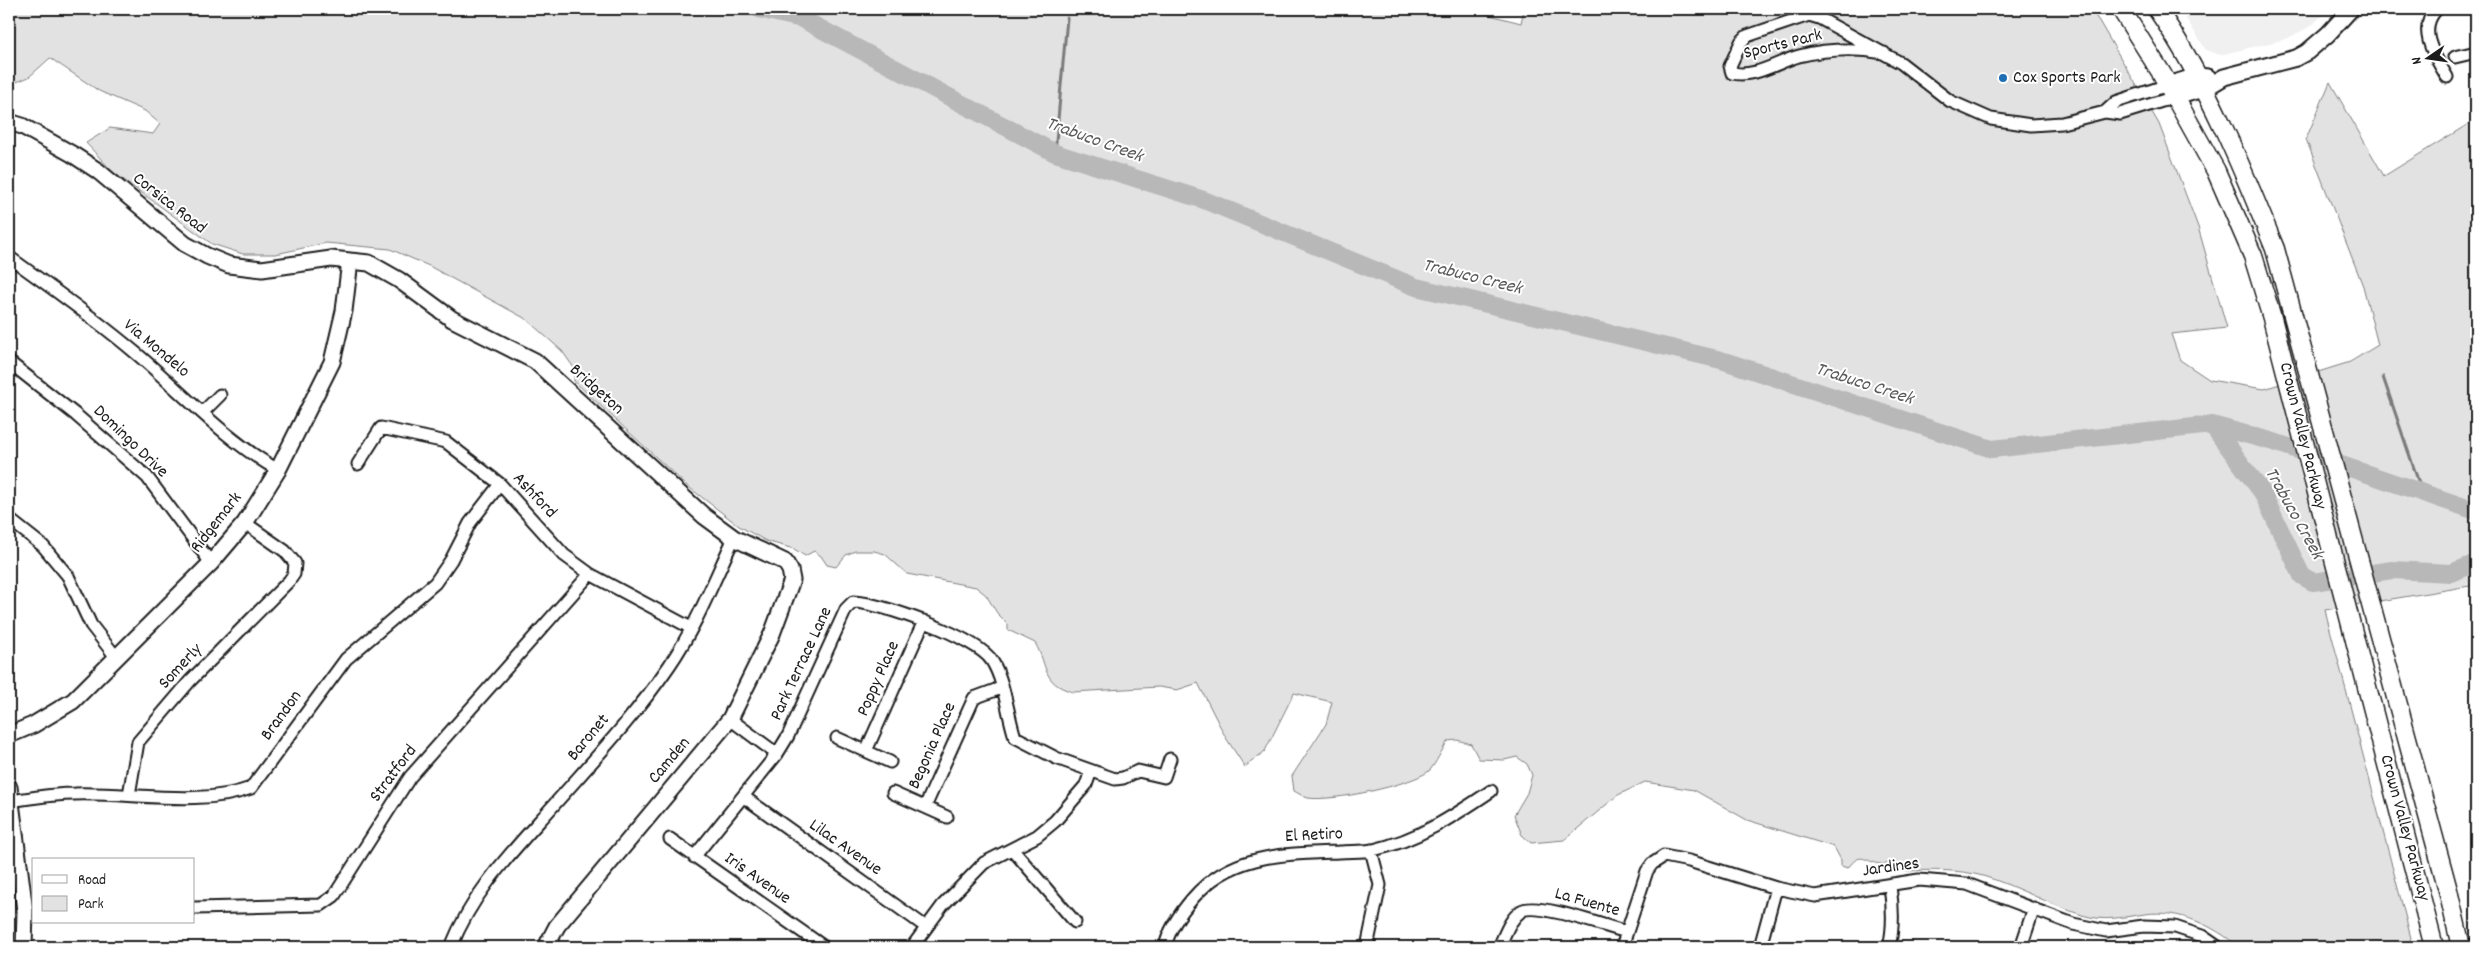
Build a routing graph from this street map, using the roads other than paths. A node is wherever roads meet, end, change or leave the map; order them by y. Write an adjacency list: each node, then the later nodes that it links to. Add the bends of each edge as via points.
1 (2121, 9): 10 (main road, Crown Valley Parkway)
2 (2157, 9): 9 (main road, Crown Valley Parkway)
3 (2351, 9): 9 (street, via 2307,52 2283,62)
4 (2437, 9): 8 (street, via 2427,27 2429,44)
5 (2476, 52): 7 (street)
6 (1884, 53): 6 (street, Sports Park, via 1809,15 1747,36 1730,66 1732,73 1748,74 1824,52 1850,49); 10 (street, Sports Park, via 1950,101 1991,119 2022,124 2053,124 2106,112 2120,114)
7 (2456, 57)
8 (2447, 77)
9 (2200, 82): 10 (street); 72 (main road, Crown Valley Parkway, via 2275,249)
10 (2172, 91): 71 (main road, Crown Valley Parkway, via 2216,171 2253,256 2272,318)
11 (9, 122): 13 (street, Corsica Road, via 22,126 98,171 185,244 207,256 230,265 262,269 330,259)
12 (9, 257): 16 (street, Via Mondelo, via 136,353)
13 (350, 260): 18 (street, Ridgemark, via 344,311 332,362); 22 (street, Bridgeton, via 369,263 399,280 452,320 535,361 704,516)
14 (9, 362): 23 (street, Domingo Drive, via 147,477)
15 (220, 395): 16 (street)
16 (203, 412): 18 (street, Via Mondelo, via 239,444)
17 (358, 464): 19 (street, Ashford, via 381,428 446,442)
18 (278, 470): 21 (street, Ridgemark)
19 (500, 484): 24 (street, Ashford, via 564,555); 41 (street, Brandon, via 470,523 435,583 346,659 256,784 233,795)
20 (9, 519): 28 (street, via 42,546 68,576 91,625)
21 (245, 523): 23 (street, Ridgemark); 41 (street, Somerly, via 285,551 295,563 294,574 190,681 138,742)
22 (734, 538): 25 (street, Bridgeton, via 785,562); 27 (street, Baronet)
23 (211, 563): 28 (street, Ridgemark)
24 (590, 574): 27 (street, Ashford); 51 (street, Stratford, via 410,777 334,896 321,905)
25 (792, 580): 30 (street, Camden, via 772,634)
26 (924, 621): 29 (street, via 942,627 989,657); 33 (street, Poppy Place); 34 (street, Park Terrace Lane, via 858,602 849,604)
27 (691, 628): 59 (street, Baronet, via 670,666 636,709 491,874)
28 (116, 657): 31 (street, Ridgemark, via 73,700 33,725)
29 (1001, 688): 37 (street, via 1015,737); 43 (street, Begonia Place, via 974,698)
30 (730, 719): 34 (street, Park Terrace Lane); 60 (street, Camden, via 557,926)
31 (9, 734)
32 (837, 738): 33 (street)
33 (866, 751): 36 (street)
34 (778, 754): 42 (street, Park Terrace Lane)
35 (1170, 759): 37 (street, via 1162,778 1138,771 1114,779)
36 (890, 762)
37 (1091, 771): 46 (street, via 1086,785 1067,810 1037,836)
38 (1491, 790): 47 (street, El Retiro, via 1421,834)
39 (893, 793): 43 (street, Begonia Place)
40 (9, 794): 41 (street, Brandon); 53 (street)
41 (130, 795)
42 (744, 797): 48 (street, Park Terrace Lane); 55 (street, Lilac Avenue)
43 (924, 807): 44 (street, Begonia Place)
44 (947, 817)
45 (670, 839): 48 (street, Iris Avenue)
46 (1012, 849): 54 (street); 55 (street, via 984,863)
47 (1371, 850): 63 (street, El Retiro, via 1270,855 1233,866 1198,892 1176,922); 64 (street, via 1380,885)
48 (694, 857): 61 (street, Iris Avenue)
49 (1890, 886): 50 (street, Jardines, via 1815,896); 52 (street, Jardines, via 1919,880 1967,884); 68 (street, via 1893,907)
50 (1776, 888): 56 (street, Jardines, via 1664,856 1647,871); 67 (street)
51 (195, 908)
52 (2034, 908): 69 (street); 70 (street, Jardines, via 2073,924 2106,932 2144,926 2175,927 2202,936)
53 (30, 911): 58 (street)
54 (1075, 922)
55 (926, 927): 62 (street)
56 (1627, 932): 65 (street, La Fuente, via 1539,908 1522,910 1511,921); 66 (street, Jardines)
57 (2476, 945): 73 (street)
58 (24, 947)
59 (451, 947)
60 (546, 947)
61 (824, 947)
62 (912, 947)
63 (1165, 947)
64 (1367, 947)
65 (1499, 947)
66 (1622, 947)
67 (1760, 947)
68 (1889, 947)
69 (2021, 947)
70 (2218, 947)
71 (2434, 947)
72 (2461, 947)
73 (2465, 947)

